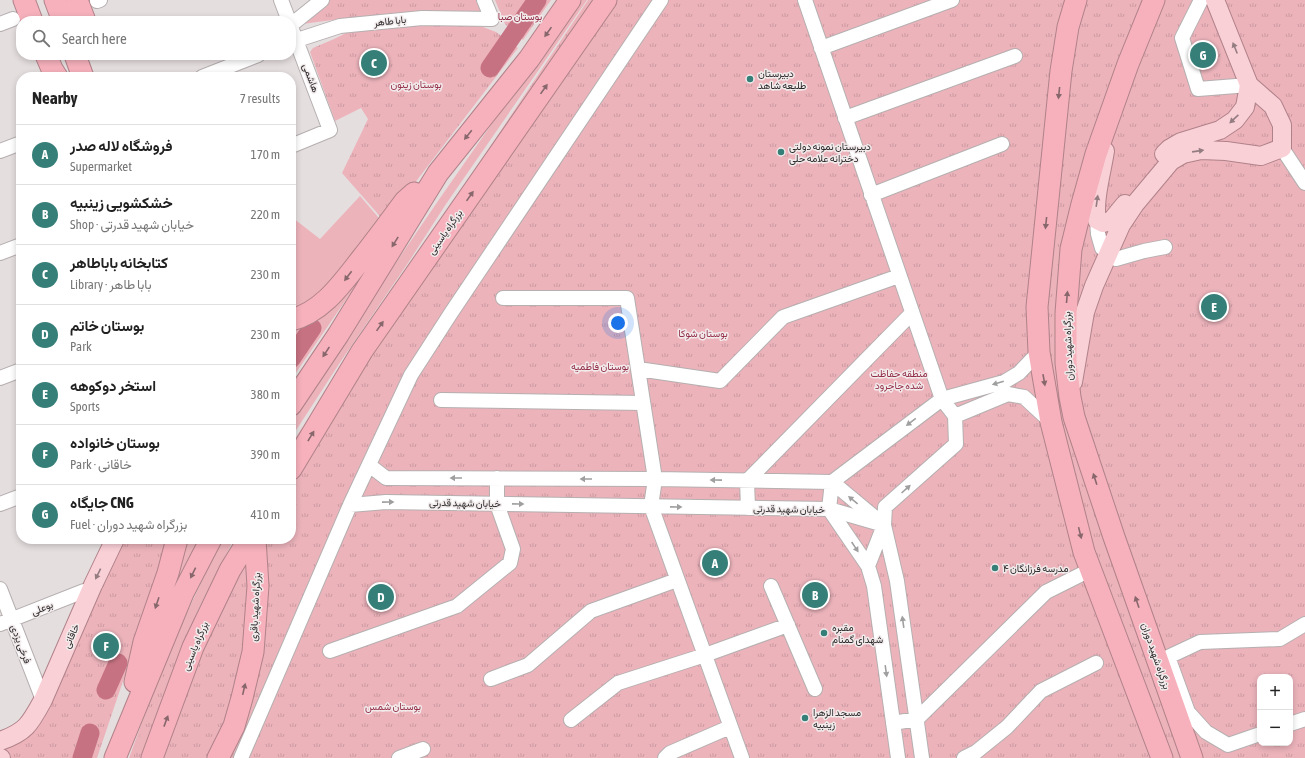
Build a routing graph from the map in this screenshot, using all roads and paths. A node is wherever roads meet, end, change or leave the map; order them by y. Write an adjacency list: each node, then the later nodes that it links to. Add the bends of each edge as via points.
1 (24, 0): 19 (highway)
2 (36, 0): 20 (highway)
3 (55, 0): 21 (highway)
4 (92, 0): 22 (highway)
5 (281, 0): 23 (street)
6 (322, 0): 25 (street)
7 (484, 0): 27 (street, بابا طاهر, via 492,19 422,18 340,26)
8 (570, 0): 51 (highway, one-way to 51, via 529,59)
9 (606, 0): 74 (highway, بزرگراه یاسینی, one-way to 9, via 362,351)
10 (661, 0): 75 (street, via 450,313 411,375)
11 (805, 0): 29 (street)
12 (952, 0): 29 (street)
13 (1076, 0): 37 (highway, via 1068,26)
14 (1087, 0): 37 (highway)
15 (1144, 0): 36 (highway)
16 (1154, 0): 36 (highway, بزرگراه شهید دوران)
17 (1201, 0): 43 (street, via 1182,38 1198,88)
18 (1215, 0): 43 (main road, one-way to 18)
19 (23, 16)
20 (41, 16)
21 (61, 16)
22 (87, 16)
23 (287, 16)
24 (16, 21): 26 (street)
25 (296, 22)
26 (0, 24)
27 (296, 40)
28 (296, 46): 46 (street, هاشمی, via 330,130)
29 (821, 48): 45 (street)
30 (1014, 56): 45 (street)
31 (48, 60): 38 (highway)
32 (59, 60): 39 (highway)
33 (77, 60): 40 (highway)
34 (89, 60): 41 (highway)
35 (245, 60): 42 (street)
36 (1128, 64): 44 (highway, بزرگراه شهید دوران)
37 (1061, 71): 63 (highway, one-way to 63, via 1037,307)
38 (54, 72)
39 (64, 72)
40 (80, 72)
41 (90, 72)
42 (215, 72)
43 (1249, 85): 49 (main road, via 1273,106 1282,125); 54 (main road, one-way to 54, via 1245,107 1235,120 1220,130 1181,142 1169,149 1111,221 1103,223)
44 (1113, 108): 54 (main road, one-way to 44, via 1096,204); 67 (highway, بزرگراه شهید دوران, one-way to 44, via 1066,363 1066,312 1071,249 1096,154)
45 (845, 118): 53 (street)
46 (296, 144)
47 (1002, 144): 53 (street)
48 (16, 145): 50 (street)
49 (1282, 148): 52 (street); 58 (main road, one-way to 49, via 1121,225 1135,204 1171,161 1183,154 1201,150 1261,156)
50 (0, 151)
51 (438, 173): 62 (highway, one-way to 62, via 405,201 340,286 320,305); 68 (highway, one-way to 68, via 338,335)
52 (1305, 183)
53 (871, 195): 59 (street)
54 (1097, 220): 58 (street, via 1102,248)
55 (16, 247): 57 (street)
56 (1165, 247): 58 (street, via 1116,259)
57 (0, 253)
58 (1108, 253): 67 (main road, via 1085,312)
59 (899, 276): 61 (street); 64 (street, via 783,317 720,381)
60 (503, 298): 64 (street, via 627,298)
61 (912, 313): 69 (street); 78 (street)
62 (296, 319)
63 (1039, 352): 69 (street, one-way to 69, via 1019,373 1004,382); 73 (highway, one-way to 73)
64 (638, 369): 71 (street)
65 (16, 372): 66 (street)
66 (0, 378)
67 (1070, 397): 131 (highway, بزرگراه شهید دوران, one-way to 67, via 1114,537 1074,417)
68 (296, 398)
69 (942, 399): 72 (street); 79 (street, one-way to 79)
70 (441, 400): 71 (street)
71 (643, 403): 77 (street)
72 (955, 416): 73 (street, via 1008,394 1024,397); 87 (street, one-way to 72, via 886,508 956,444)
73 (1051, 422): 130 (highway, one-way to 130, via 1084,552)
74 (296, 461)
75 (368, 465): 76 (street, one-way to 75, via 386,478); 83 (street)
76 (497, 478): 77 (street, one-way to 76); 82 (street)
77 (655, 479): 78 (street, one-way to 77); 84 (street)
78 (747, 481): 79 (street); 85 (street)
79 (832, 482): 86 (street); 87 (street, one-way to 79)
80 (16, 498): 81 (street)
81 (0, 504)
82 (497, 504): 83 (street, خیابان شهید قدرتی, one-way to 82, via 386,502); 84 (street, خیابان شهید قدرتی, one-way to 84); 102 (street, via 513,550 510,563 457,606)
83 (350, 505): 123 (street)
84 (651, 506): 85 (street, خیابان شهید قدرتی, one-way to 85); 95 (street)
85 (748, 508): 86 (street, خیابان شهید قدرتی)
86 (829, 509): 87 (street, خیابان شهید قدرتی); 93 (street, one-way to 93)
87 (884, 525): 93 (street); 108 (street, one-way to 87, via 897,581)
88 (113, 544): 107 (main road, خاقانی, one-way to 107)
89 (176, 544): 116 (highway, one-way to 116, via 144,642)
90 (209, 544): 116 (highway, one-way to 116, via 183,593)
91 (246, 544): 120 (highway, بزرگراه یاسینی, one-way to 91, via 193,647 230,570)
92 (255, 544): 113 (highway, بزرگراه شهید باقری, one-way to 92, via 253,652 258,586)
93 (868, 566): 111 (street, one-way to 111, via 874,586)
94 (1082, 574): 108 (street, via 1046,592)
95 (677, 580): 103 (street); 105 (street, via 591,612 528,665)
96 (771, 586): 101 (street)
97 (0, 589): 99 (street, فرخی یزدی)
98 (84, 591): 99 (street, بوعلی)
99 (6, 622): 107 (street, فرخی یزدی)
100 (1305, 624): 115 (street, via 1280,639 1200,642 1168,657 1188,712 1206,732 1228,746)
101 (788, 625): 103 (street); 106 (street)
102 (330, 651)
103 (705, 655): 110 (street, via 618,683); 114 (street)
104 (1096, 663): 129 (street, via 1041,690 1007,727 976,752)
105 (490, 679)
106 (815, 690)
107 (43, 700): 117 (main road, خاقانی, via 23,731)
108 (916, 719): 111 (street); 128 (street)
109 (1305, 719): 112 (street)
110 (571, 720)
111 (893, 723): 127 (street)
112 (1293, 723)
113 (234, 726): 121 (highway, بزرگراه شهید باقری); 122 (main road, via 231,747)
114 (730, 727): 125 (street, via 670,753); 126 (street)
115 (1257, 735)
116 (123, 736): 119 (highway)
117 (0, 742)
118 (423, 749): 124 (street)
119 (115, 758)
120 (152, 758)
121 (218, 758)
122 (226, 758)
123 (241, 758)
124 (399, 758)
125 (665, 758)
126 (742, 758)
127 (898, 758)
128 (922, 758)
129 (964, 758)
130 (1162, 758)
131 (1192, 758)

